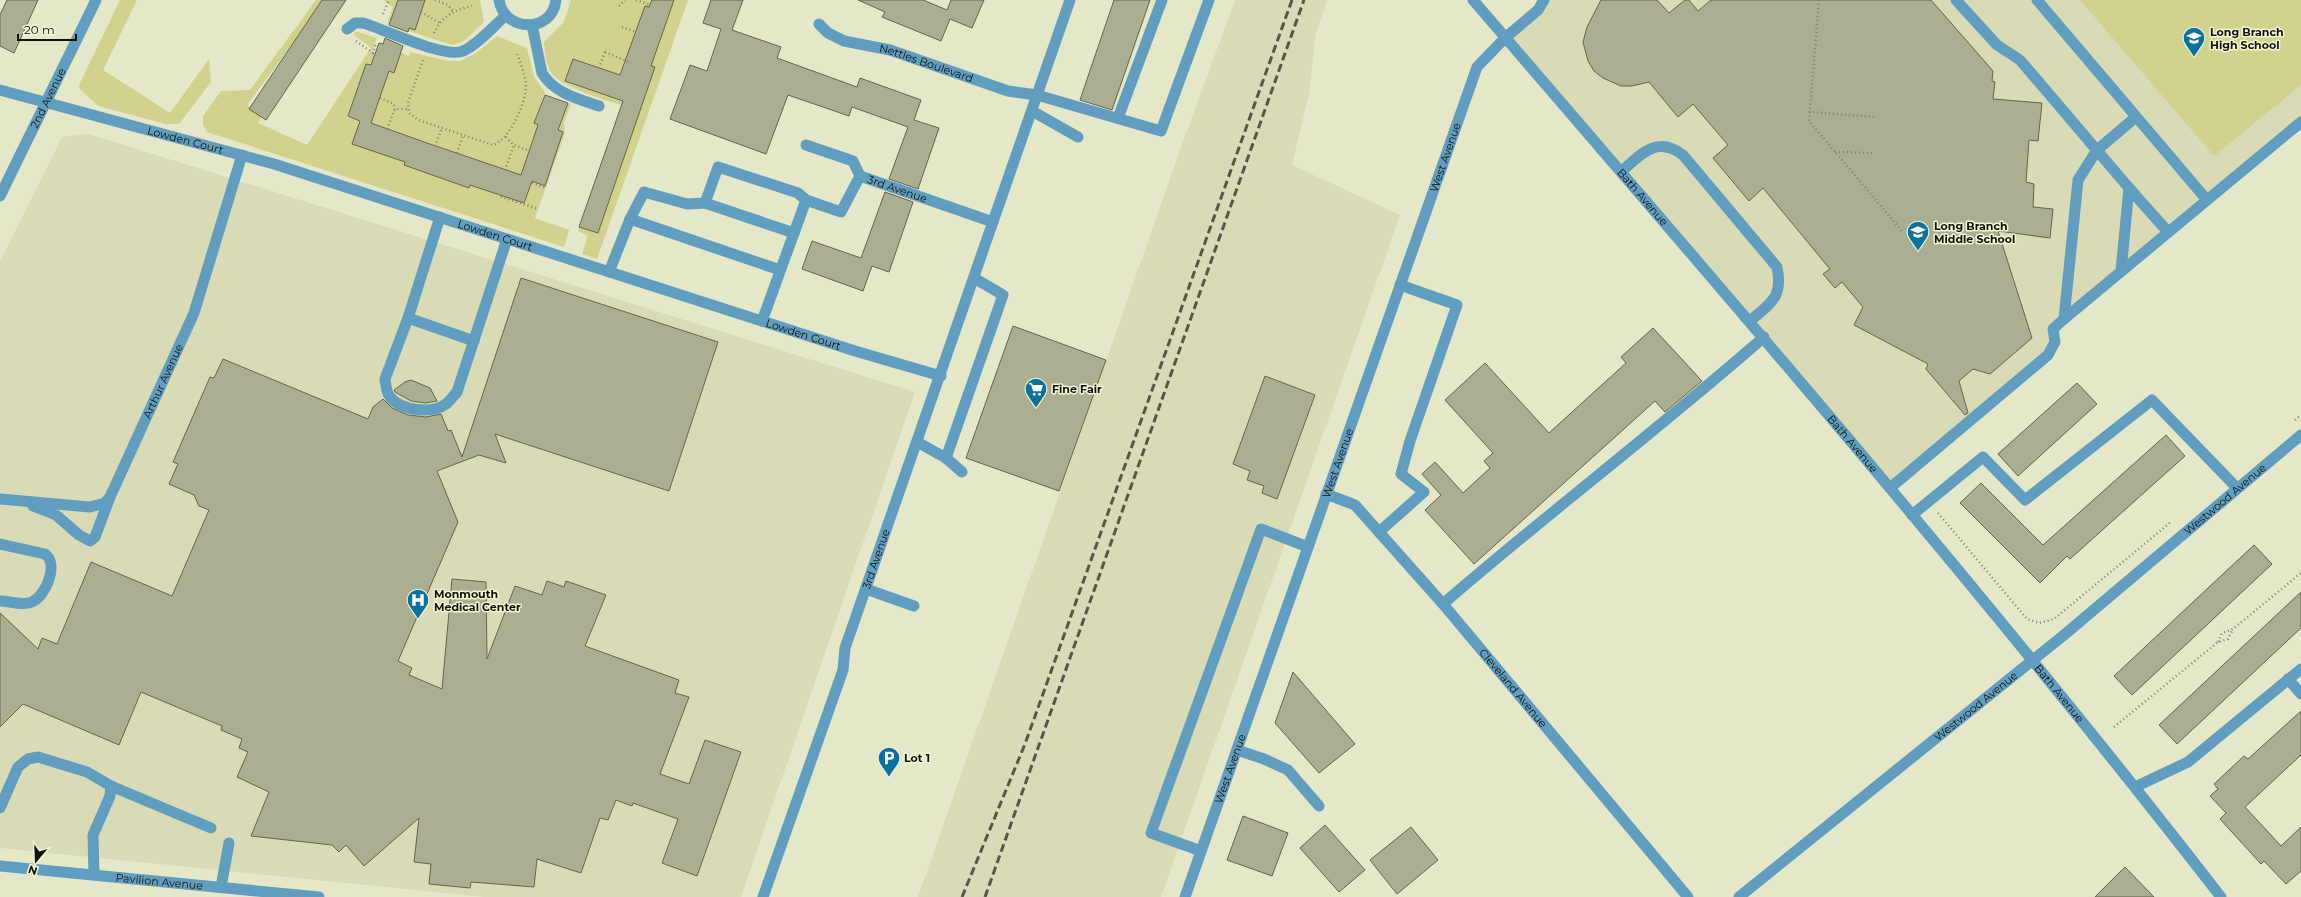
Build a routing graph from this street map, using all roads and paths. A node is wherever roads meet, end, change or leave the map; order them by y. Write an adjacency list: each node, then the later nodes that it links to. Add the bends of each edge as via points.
1 (96, 0): 39 (street, 2nd Avenue)
2 (435, 0): 18 (path, via 450,6)
3 (499, 0): 20 (street)
4 (556, 0): 23 (street, via 551,14 542,22)
5 (624, 0): 17 (path)
6 (636, 0): 15 (path)
7 (1070, 0): 37 (street, 3rd Avenue)
8 (1162, 0): 47 (street)
9 (1209, 0): 47 (street, Nettles Boulevard, via 1161,131)
10 (1473, 0): 28 (street, Bath Avenue)
11 (1544, 0): 28 (street, West Avenue, via 1538,10)
12 (1819, 0): 44 (path)
13 (1956, 0): 57 (street, via 1997,45 2020,60)
14 (2037, 0): 46 (street)
15 (650, 5)
16 (472, 6): 18 (path)
17 (619, 6)
18 (453, 11): 21 (path)
19 (421, 12): 21 (path)
20 (505, 16): 23 (street, via 518,24); 26 (street, via 468,48 456,53 440,50 363,23 355,23)
21 (440, 22): 27 (path)
22 (819, 24): 37 (street, Nettles Boulevard, via 828,33 844,41 890,50 1008,91)
23 (532, 25): 40 (street, via 542,73 546,79 558,90)
24 (622, 27): 25 (path)
25 (636, 32)
26 (349, 33): 29 (path, via 373,53)
27 (432, 35)
28 (1505, 38): 64 (street, Bath Avenue); 86 (street, West Avenue, via 1477,67)
29 (378, 40)
30 (610, 50): 32 (path)
31 (518, 53): 52 (path, via 526,88 517,116)
32 (612, 55): 34 (path); 35 (path, via 606,51)
33 (424, 56): 41 (path)
34 (631, 62)
35 (599, 68)
36 (0, 90): 39 (street, Lowden Court)
37 (1038, 95): 43 (street, 3rd Avenue); 47 (street, Nettles Boulevard)
38 (380, 98): 42 (path, via 394,104)
39 (46, 103): 62 (street, Lowden Court); 70 (street, 2nd Avenue)
40 (599, 106)
41 (407, 108): 42 (path); 49 (path, via 413,117)
42 (395, 109): 50 (path)
43 (1032, 111): 53 (street); 77 (street, 3rd Avenue)
44 (1809, 112): 45 (path); 59 (path, via 1809,121)
45 (1877, 117)
46 (2136, 117): 57 (street); 72 (street)
47 (1118, 118)
48 (2301, 122): 72 (street)
49 (442, 128): 51 (path); 56 (path)
50 (387, 129)
51 (462, 136): 52 (path, via 493,145); 60 (path)
52 (506, 136): 54 (path)
53 (1078, 137)
54 (514, 145): 58 (path); 63 (path)
55 (806, 145): 65 (street, via 853,161)
56 (435, 146)
57 (2097, 150): 68 (street); 88 (street, via 2078,180)
58 (530, 151)
59 (1835, 152): 61 (path); 78 (path)
60 (457, 153)
61 (1873, 154)
62 (242, 155): 75 (street, Lowden Court); 101 (street, Arthur Avenue, via 194,313)
63 (505, 170)
64 (1622, 171): 90 (street, Bath Avenue); 90 (street, via 1644,151 1662,146 1674,148 1688,161 1777,267 1779,291 1774,301)
65 (860, 176): 71 (street, 3rd Avenue, via 841,212); 77 (street, 3rd Avenue)
66 (532, 183): 67 (path)
67 (546, 188)
68 (2128, 188): 79 (street); 83 (street)
69 (499, 194): 74 (path, via 498,196)
70 (0, 196)
71 (806, 200): 73 (street, via 798,193 718,167); 80 (street)
72 (2207, 200): 79 (street)
73 (704, 203): 76 (street, via 688,204 644,192); 80 (street)
74 (538, 210)
75 (440, 217): 81 (street, Lowden Court); 87 (street)
76 (630, 220): 82 (street); 84 (street)
77 (994, 222): 85 (street, 3rd Avenue)
78 (1902, 231)
79 (2168, 232): 83 (street)
80 (794, 233): 82 (street)
81 (507, 239): 84 (street, Lowden Court); 92 (street)
82 (780, 270): 89 (street)
83 (2121, 271): 88 (street)
84 (609, 272): 89 (street, Lowden Court)
85 (974, 278): 93 (street, 3rd Avenue); 96 (street, via 1003,295)
86 (1400, 285): 100 (street, West Avenue); 108 (street, via 1457,305 1401,474 1424,492)
87 (408, 318): 92 (street); 92 (street, via 385,379 386,389 391,398 418,410 437,409 447,404 457,392)
88 (2064, 319): 98 (street, via 2053,329 2052,349 2043,359)
89 (762, 321): 93 (street, Lowden Court)
90 (1750, 321): 91 (street, Bath Avenue)
91 (1764, 337): 98 (street, Bath Avenue); 114 (street)
92 (474, 341)
93 (941, 376): 95 (street, 3rd Avenue)
94 (2301, 435): 99 (street, Westwood Avenue)
95 (917, 442): 96 (street); 112 (street, 3rd Avenue)
96 (946, 458): 97 (street)
97 (962, 472)
98 (1890, 488): 105 (street, Bath Avenue)
99 (2237, 488): 105 (street, via 2152,400 2025,500 1983,457); 118 (street, Westwood Avenue)
100 (1326, 494): 108 (street, Cleveland Avenue, via 1355,505); 110 (street, West Avenue)
101 (110, 497): 103 (street, via 98,506); 107 (street, Arthur Avenue, via 95,537 90,541 78,535)
102 (0, 499): 103 (street); 107 (street, via 39,508)
103 (72, 506): 107 (street, via 62,511)
104 (1935, 510): 106 (path, via 2027,619 2039,623 2054,619)
105 (1912, 515): 118 (street, Bath Avenue)
106 (2177, 517)
107 (63, 520)
108 (1379, 532): 114 (street, Cleveland Avenue)
109 (0, 544): 113 (street, via 46,554 51,558 52,564 49,577 38,598 22,603)
110 (1308, 546): 123 (street, West Avenue); 130 (street, via 1261,529 1150,833)
111 (2301, 573): 116 (path)
112 (866, 589): 115 (street); 135 (street, 3rd Avenue, via 845,648 842,670)
113 (0, 600)
114 (1443, 604): 137 (street, Cleveland Avenue)
115 (914, 606)
116 (2233, 629): 117 (path, via 2228,639); 117 (path, via 2222,632)
117 (2218, 642): 122 (path)
118 (2033, 659): 125 (street, Bath Avenue); 138 (street, Westwood Avenue)
119 (2301, 669): 120 (street)
120 (2288, 679): 121 (street); 125 (street, via 2188,762)
121 (2301, 694)
122 (2114, 727)
123 (1237, 750): 126 (street, via 1288,770); 130 (street, West Avenue)
124 (111, 786): 127 (street, via 77,768 38,757 28,759 18,767); 128 (street); 132 (street, via 110,796 93,835)
125 (2136, 787): 139 (street, Bath Avenue)
126 (1319, 806)
127 (0, 808)
128 (211, 828)
129 (229, 843): 133 (street)
130 (1202, 851): 136 (street, West Avenue)
131 (0, 866): 132 (street, Pavilion Avenue)
132 (94, 875): 133 (street, Pavilion Avenue)
133 (221, 887): 134 (street, Pavilion Avenue)
134 (319, 897)
135 (763, 897)
136 (1186, 897)
137 (1688, 897)
138 (1739, 897)
139 (2221, 897)

